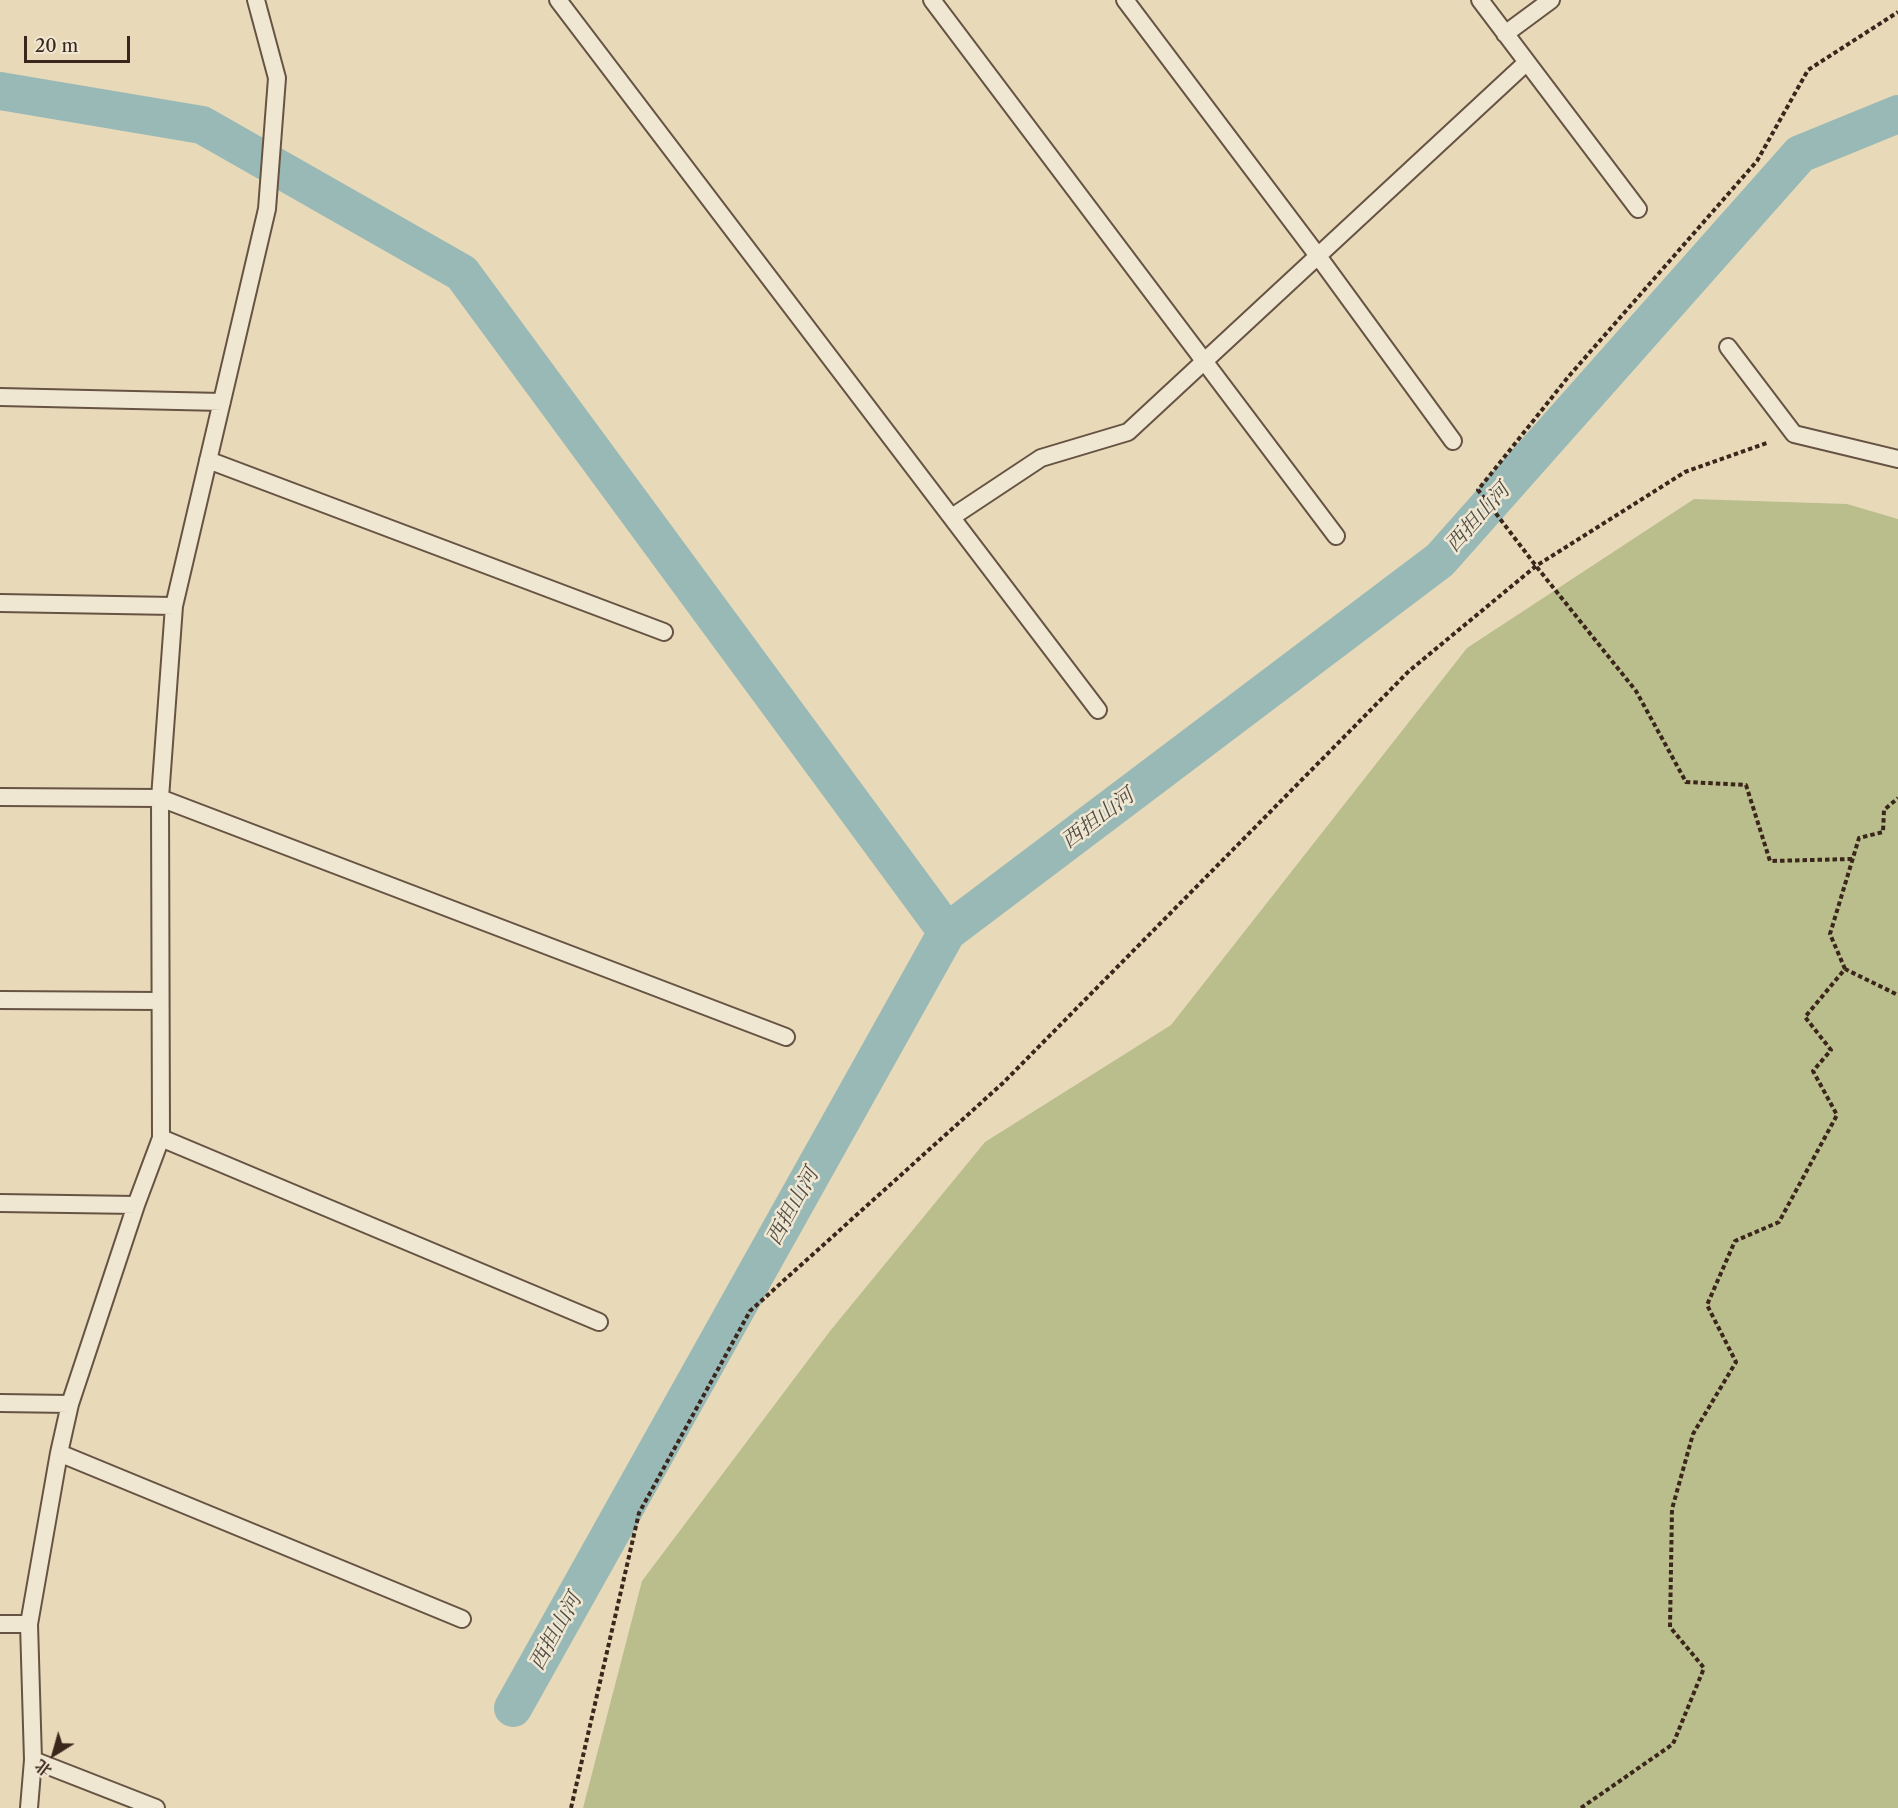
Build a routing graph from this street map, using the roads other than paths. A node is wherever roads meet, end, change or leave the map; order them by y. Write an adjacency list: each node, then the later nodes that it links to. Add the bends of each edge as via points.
1 (256, 0): 14 (lane, via 278,78 267,209)
2 (558, 0): 18 (lane)
3 (932, 0): 12 (lane)
4 (1125, 0): 10 (lane)
5 (1480, 0): 7 (lane)
6 (1551, 0): 7 (lane)
7 (1505, 34): 8 (lane)
8 (1527, 63): 9 (lane); 10 (lane)
9 (1638, 209)
10 (1318, 256): 12 (lane); 15 (lane)
11 (1728, 347): 16 (lane, via 1794,434)
12 (1204, 362): 18 (lane, via 1128,432 1041,458); 19 (lane)
13 (0, 397): 14 (lane)
14 (222, 402): 17 (lane)
15 (1453, 441)
16 (1898, 459)
17 (208, 460): 21 (lane); 22 (lane)
18 (952, 517): 23 (lane)
19 (1336, 536)
20 (0, 603): 21 (lane)
21 (174, 606): 25 (lane)
22 (664, 632)
23 (1098, 710)
24 (0, 797): 25 (lane)
25 (160, 798): 27 (lane); 28 (lane)
26 (0, 1000): 27 (lane)
27 (160, 1001): 29 (lane)
28 (786, 1037)
29 (161, 1138): 31 (lane); 32 (lane)
30 (0, 1203): 31 (lane)
31 (136, 1205): 34 (lane)
32 (599, 1322)
33 (0, 1403): 34 (lane)
34 (70, 1404): 35 (lane)
35 (58, 1453): 36 (lane); 38 (lane)
36 (462, 1619)
37 (0, 1624): 38 (lane)
38 (29, 1624): 39 (lane)
39 (33, 1760): 40 (lane); 41 (lane)
40 (30, 1808)
41 (156, 1808)

